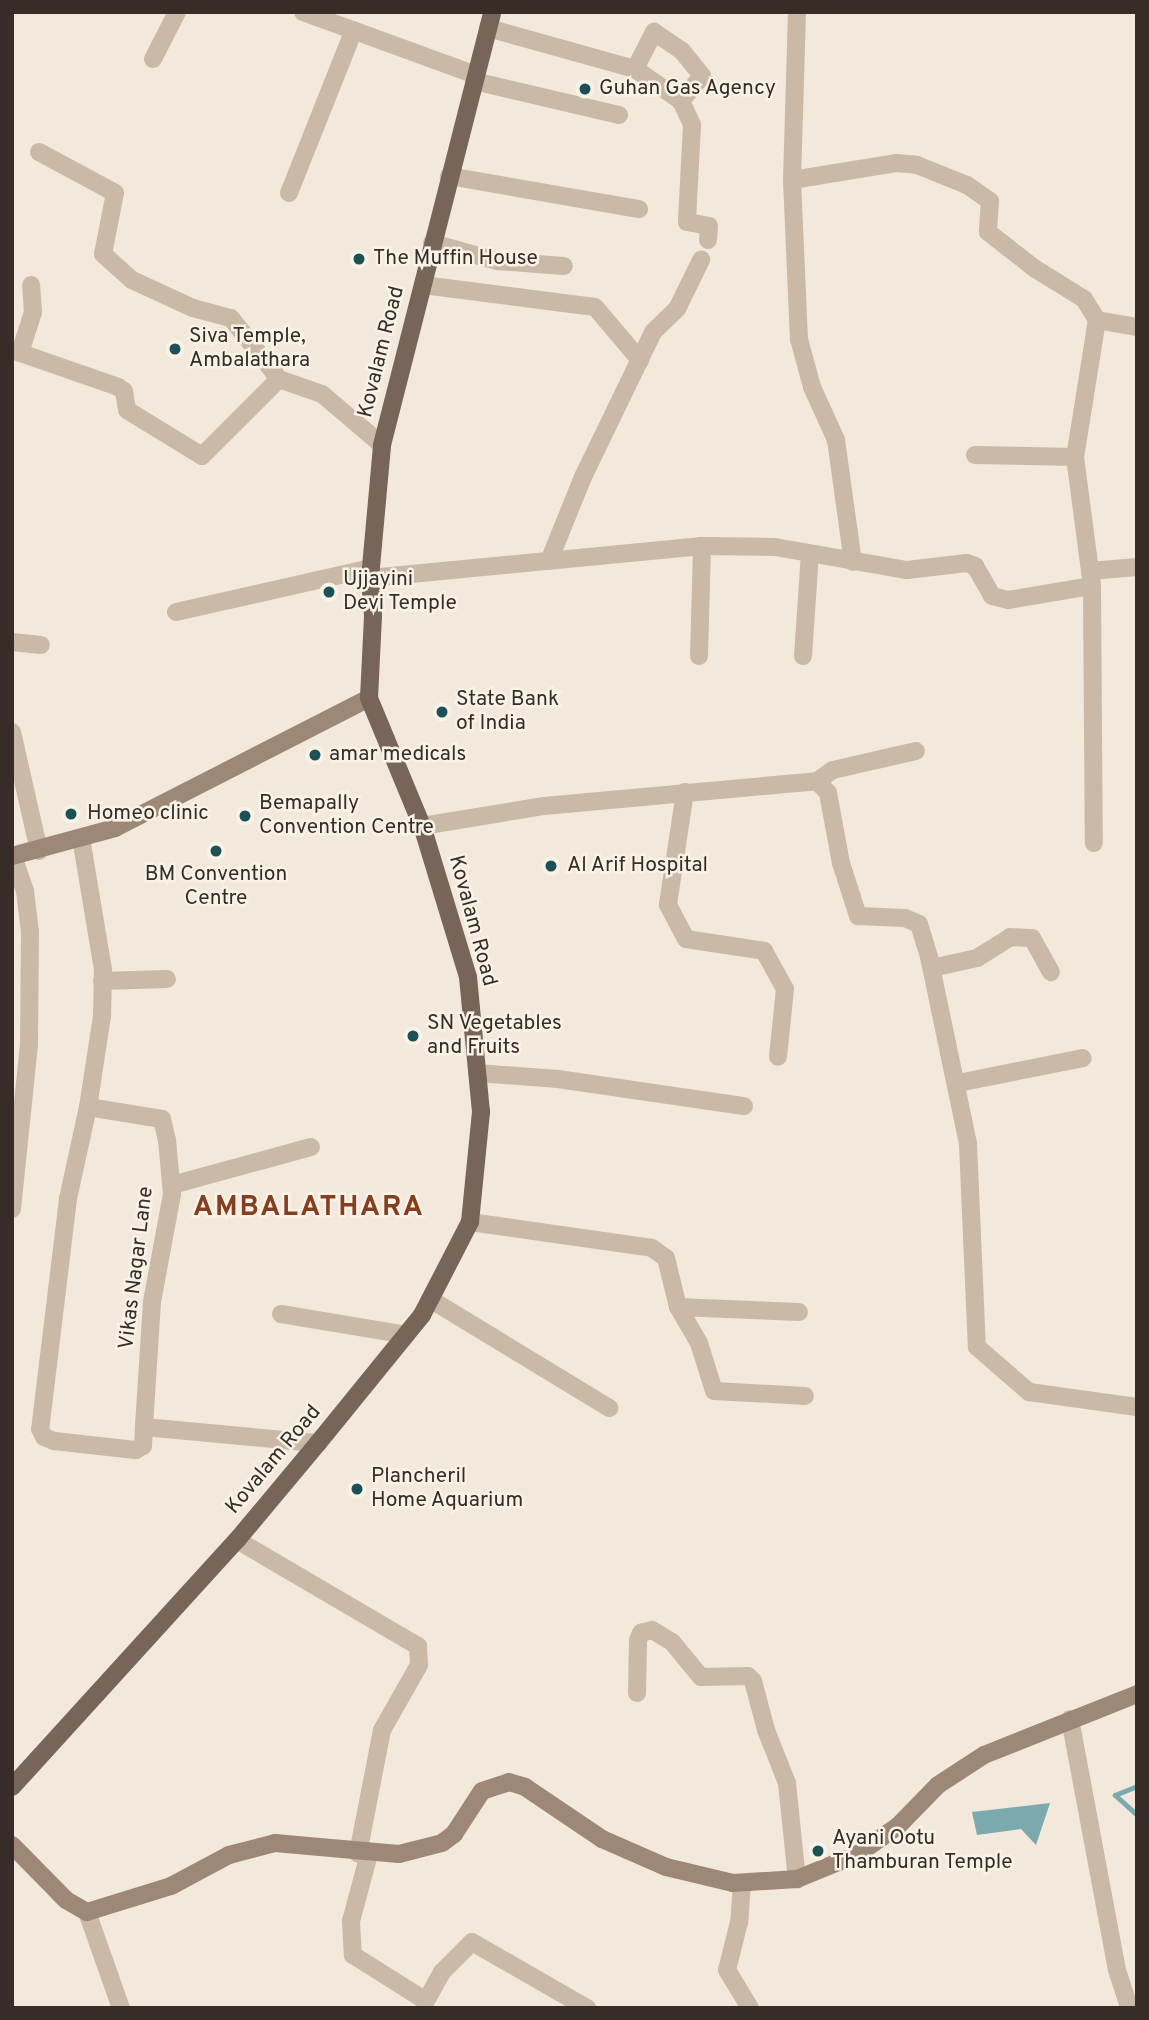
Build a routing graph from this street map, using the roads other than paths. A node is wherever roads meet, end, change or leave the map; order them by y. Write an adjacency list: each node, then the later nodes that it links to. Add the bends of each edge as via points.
1 (177, 12): 6 (street)
2 (303, 12): 5 (street)
3 (797, 12): 13 (street)
4 (490, 20): 7 (street); 8 (main road, Kovalam Road)
5 (354, 30): 8 (street); 14 (street)
6 (153, 59)
7 (635, 69): 9 (street); 9 (street, via 654,32 681,51 702,76)
8 (475, 78): 10 (street); 12 (main road, Kovalam Road)
9 (681, 102): 16 (street, via 692,125 687,222 709,226)
10 (619, 115)
11 (39, 152): 26 (street, via 115,193 103,254 132,280 193,308 231,318)
12 (449, 176): 15 (street); 17 (main road, Kovalam Road)
13 (792, 180): 22 (street, via 896,163 917,165 967,185 990,201 988,232 1084,299); 33 (street, via 799,339 836,440)
14 (289, 193)
15 (639, 209)
16 (708, 240)
17 (432, 243): 19 (street, via 497,261); 21 (main road, Kovalam Road)
18 (701, 261): 25 (street, via 677,309 653,332)
19 (564, 266)
20 (31, 285): 24 (street, via 33,312)
21 (423, 285): 25 (street, via 595,307); 27 (main road, Kovalam Road)
22 (1097, 320): 23 (street); 29 (street)
23 (1137, 327)
24 (16, 352): 26 (street, via 118,387 124,391 127,410 202,456)
25 (640, 360): 32 (street, via 587,466)
26 (279, 379): 27 (street, via 323,394)
27 (382, 445): 35 (main road, Kovalam Road)
28 (975, 455): 29 (street)
29 (1075, 457): 36 (street)
30 (702, 546): 31 (street, via 775,547); 32 (street); 40 (street)
31 (810, 554): 33 (street); 41 (street)
32 (549, 561): 35 (street)
33 (853, 562): 36 (street, via 907,570 967,563 975,566 992,596 1008,600)
34 (1137, 567): 36 (street)
35 (370, 573): 37 (street); 42 (main road, Kovalam Road)
36 (1091, 579): 49 (street)
37 (176, 612)
38 (12, 642): 39 (street)
39 (41, 645)
40 (699, 656)
41 (803, 656)
42 (369, 698): 47 (main road, Kovalam Road); 48 (main road, via 235,770 115,828)
43 (12, 732): 50 (street)
44 (916, 751): 45 (street, via 833,770)
45 (817, 781): 46 (street); 52 (street, via 828,793 841,863 858,916 905,918 919,924)
46 (685, 792): 47 (street, via 481,814); 56 (street, via 668,905 686,939 764,951 785,989)
47 (422, 826): 58 (main road, Kovalam Road, via 468,976)
48 (81, 838): 50 (main road); 55 (street)
49 (1094, 843)
50 (39, 851): 51 (main road)
51 (13, 856): 62 (street, via 25,891 30,932 29,1044)
52 (932, 968): 53 (street, via 977,958 1010,937 1032,938); 59 (street)
53 (1051, 972)
54 (167, 979): 55 (street)
55 (102, 981): 61 (street)
56 (778, 1057)
57 (1083, 1058): 59 (street)
58 (477, 1073): 60 (street, via 558,1079); 66 (main road, Kovalam Road, via 481,1112)
59 (958, 1083): 73 (street, via 976,1248 977,1347 1029,1392)
60 (744, 1106)
61 (88, 1107): 64 (street, Vikas Nagar Lane, via 162,1119); 75 (street, via 68,1199 40,1429 54,1441 136,1450 143,1446)
62 (17, 1119): 65 (street)
63 (311, 1146): 64 (street)
64 (172, 1185): 75 (street, Vikas Nagar Lane, via 152,1302)
65 (12, 1209)
66 (470, 1222): 67 (main road, Kovalam Road); 68 (street, via 652,1248 666,1258)
67 (430, 1299): 71 (main road, Kovalam Road); 74 (street)
68 (678, 1307): 69 (street); 72 (street, via 699,1343 714,1391)
69 (799, 1312)
70 (281, 1314): 71 (street)
71 (406, 1335): 76 (main road, Kovalam Road)
72 (805, 1396)
73 (1137, 1407)
74 (609, 1408)
75 (144, 1427): 76 (street)
76 (318, 1443): 77 (main road, Kovalam Road)
77 (237, 1540): 81 (main road, Kovalam Road); 83 (street, via 418,1646 419,1665 383,1730)
78 (637, 1693): 84 (street, via 638,1640 641,1633 652,1630 672,1642 701,1677 748,1675 787,1783)
79 (1137, 1694): 80 (main road)
80 (1070, 1719): 84 (main road, via 984,1755 937,1785 898,1826 858,1854); 91 (street, via 1117,1970)
81 (12, 1787)
82 (12, 1845): 86 (main road, via 66,1900)
83 (363, 1854): 85 (main road, via 399,1854 442,1843 482,1791 509,1782 525,1787 602,1839 666,1867); 86 (main road, via 320,1845 275,1843 229,1855 171,1886); 87 (street, via 351,1922 353,1955)
84 (797, 1879): 85 (main road)
85 (742, 1883): 90 (street, via 740,1922 727,1970)
86 (87, 1912): 88 (street)
87 (428, 2004): 89 (street, via 442,1972 472,1942)
88 (121, 2008)
89 (587, 2008)
90 (750, 2008)
91 (1129, 2008)

